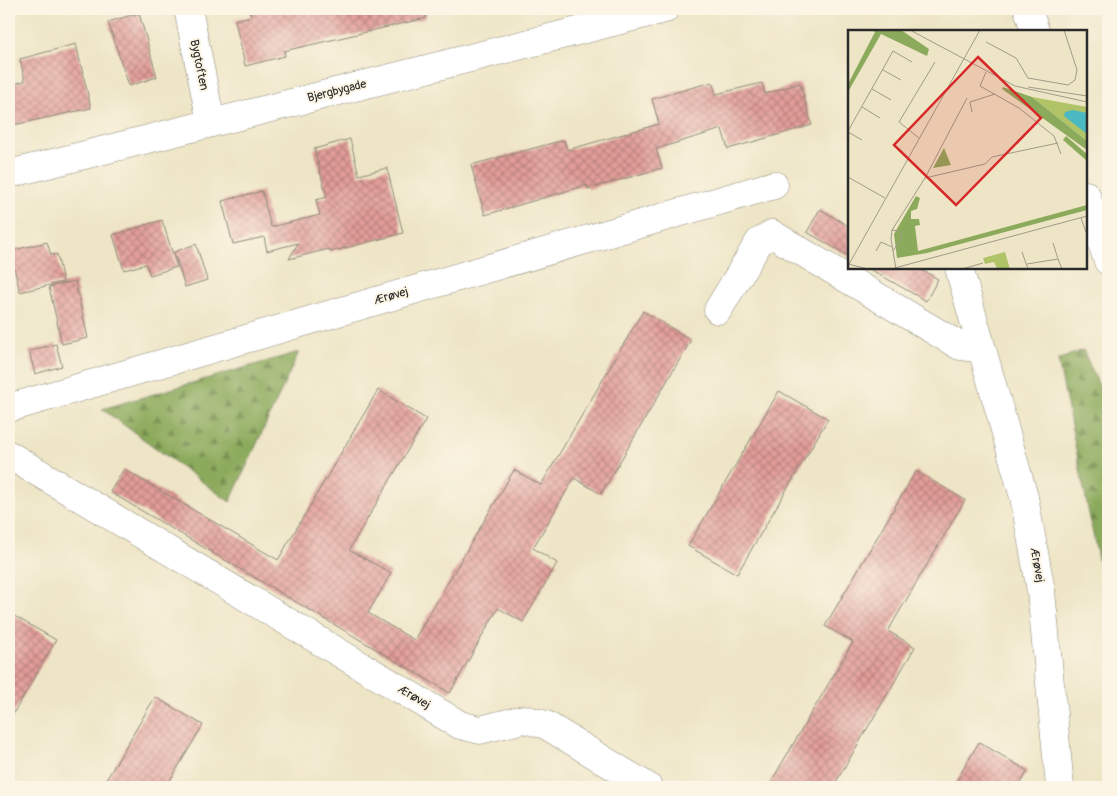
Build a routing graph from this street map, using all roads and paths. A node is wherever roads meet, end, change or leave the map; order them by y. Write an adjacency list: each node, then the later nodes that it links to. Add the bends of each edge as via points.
1 (188, 9): 5 (street, Bygtoften)
2 (665, 9): 5 (street, Bjergbygade)
3 (1028, 9): 4 (street)
4 (1035, 30)
5 (211, 122): 6 (street, Bjergbygade)
6 (9, 174)
7 (774, 185): 13 (street, Ærøvej)
8 (1087, 199): 9 (street)
9 (1108, 261)
10 (960, 269): 12 (street, Ærøvej)
11 (718, 310): 12 (street, via 759,242 772,234 960,346)
12 (982, 349): 16 (street, Ærøvej, via 1024,497 1041,591)
13 (9, 408)
14 (9, 455): 15 (street, Ærøvej, via 460,725 480,730 524,719 546,724)
15 (648, 787)
16 (1060, 787)

